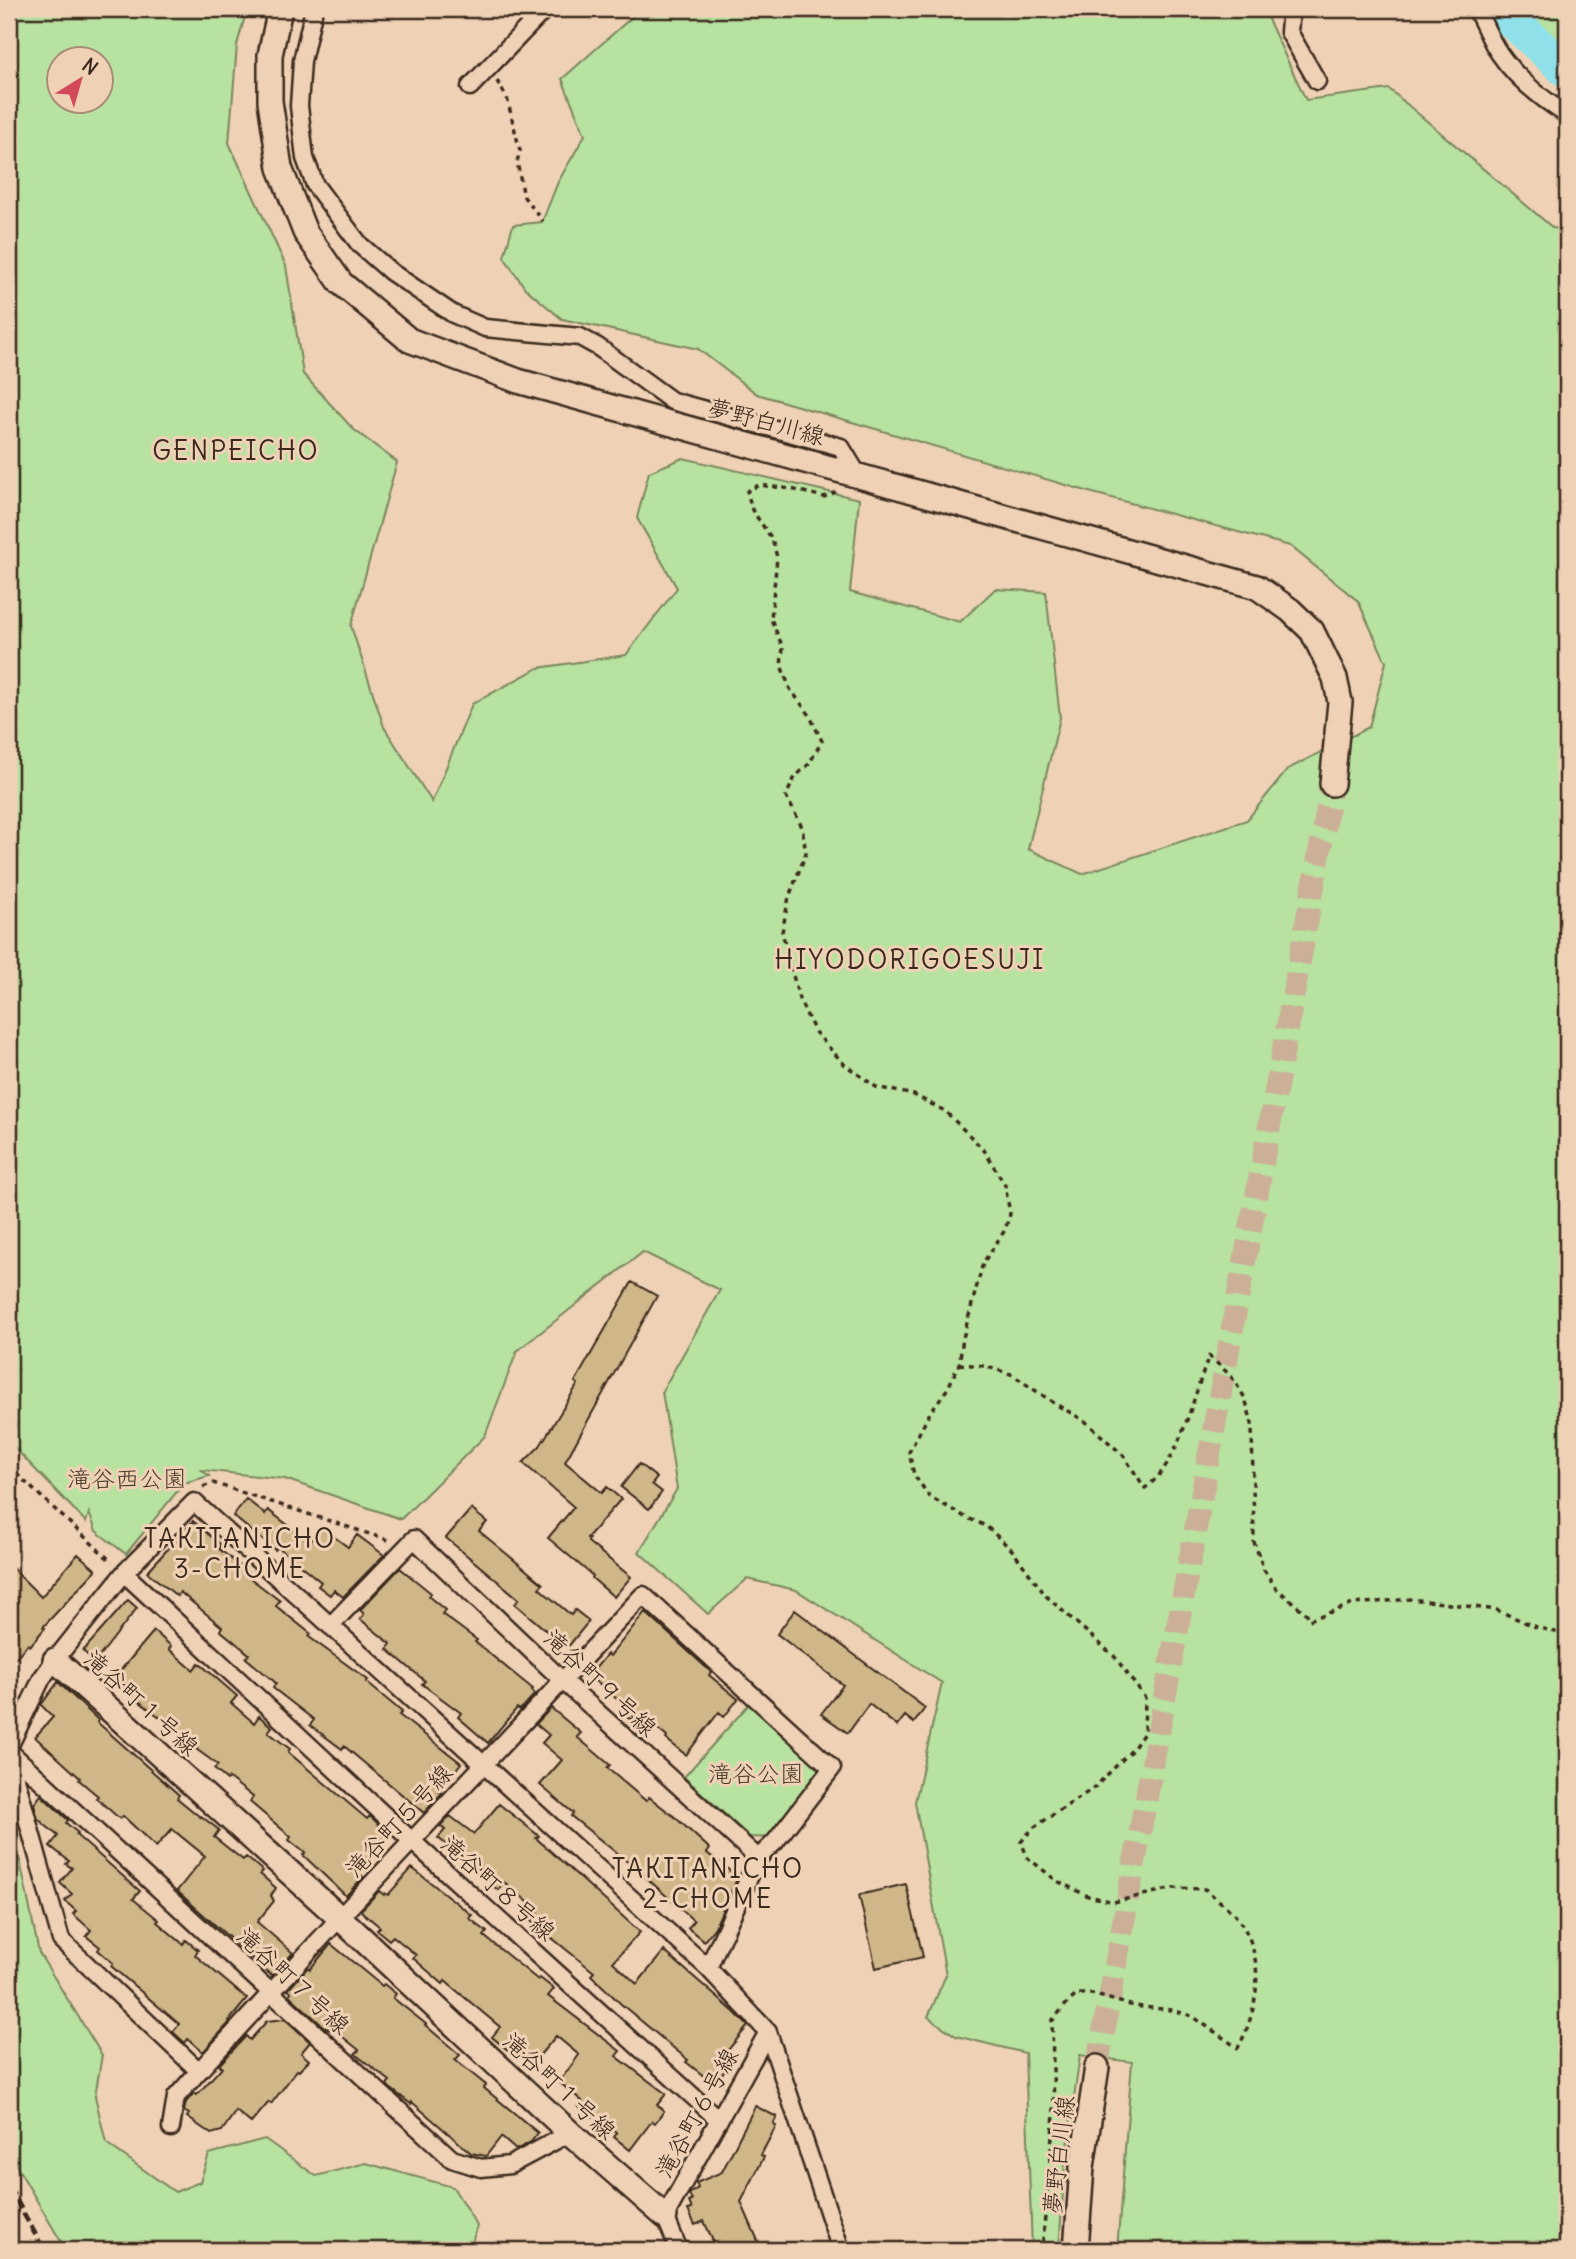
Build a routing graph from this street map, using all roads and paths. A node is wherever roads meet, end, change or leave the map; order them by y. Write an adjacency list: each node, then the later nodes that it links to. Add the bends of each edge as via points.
1 (314, 9): 11 (street, via 302,61 299,106 305,158 316,185 360,246 453,314 485,328 580,337 672,401 841,447)
2 (545, 9): 6 (street)
3 (1292, 9): 7 (street, via 1289,32)
4 (1476, 9): 9 (street, via 1498,52 1516,73)
5 (280, 12): 11 (street, 夢野白川線, via 270,55 270,101 280,168 305,232 341,283 410,340 518,381)
6 (489, 67): 8 (street); 10 (path, via 507,98 520,151 517,162 524,197)
7 (1317, 82)
8 (470, 87)
9 (1567, 115)
10 (543, 221)
11 (851, 473): 12 (street, 夢野白川線, via 1256,587 1312,631 1335,678 1340,702); 13 (path, via 836,493 824,498 759,485 747,491 777,557 771,619 783,648 781,665 822,741 786,796 802,827 806,853 782,932 799,999 815,1032 844,1064 876,1087 914,1095 945,1111 984,1150 1005,1185 1010,1214 983,1263)
12 (1332, 784)
13 (959, 1364): 19 (path, via 1011,1374 1085,1421 1123,1455 1145,1488 1155,1482 1178,1442 1209,1356 1231,1376 1245,1398 1252,1423 1254,1542 1264,1570 1309,1620 1353,1604 1411,1599 1497,1610); 38 (path, via 909,1452 914,1475 930,1497 986,1526 1012,1550 1046,1596 1115,1657 1145,1698 1144,1733 1133,1749 1094,1788 1033,1828 1021,1842 1028,1858 1057,1881 1114,1902 1173,1888 1205,1889 1235,1916 1251,1943 1257,1976 1255,2005 1238,2048 1192,2016 1092,1994 1077,1994 1052,2021 1054,2114)
14 (9, 1467): 17 (path)
15 (194, 1502): 16 (path, via 196,1491 213,1483 396,1543); 17 (street, 滝谷町１号線); 18 (street)
16 (414, 1539): 18 (street); 21 (street, 滝谷町９号線)
17 (124, 1573): 20 (street, 滝谷町１号線); 24 (street, 滝谷町８号線)
18 (330, 1626): 23 (street)
19 (1567, 1635)
20 (55, 1660): 22 (street); 26 (street, 滝谷町１号線)
21 (562, 1680): 23 (street, 滝谷町５号線); 25 (street, 滝谷町９号線); 25 (street, 滝谷町５号線, via 643,1595 832,1768)
22 (9, 1750): 28 (street, 滝谷町７号線); 31 (street, via 61,1940)
23 (483, 1765): 24 (street, 滝谷町５号線); 27 (street)
24 (412, 1841): 26 (street, 滝谷町５号線); 32 (street, 滝谷町８号線)
25 (758, 1858): 27 (street)
26 (340, 1918): 28 (street, 滝谷町５号線); 34 (street, 滝谷町１号線)
27 (708, 1968): 29 (street)
28 (272, 1992): 31 (street, 滝谷町５号線); 34 (street, 滝谷町７号線, via 452,2159 481,2168 510,2165)
29 (768, 2032): 32 (street, 滝谷町６号線); 37 (street)
30 (1097, 2067): 39 (street, 夢野白川線, via 1082,2167)
31 (200, 2071): 33 (street, 滝谷町５号線, via 176,2097)
32 (719, 2120): 35 (street, 滝谷町６号線)
33 (170, 2128)
34 (570, 2133): 35 (street, 滝谷町１号線)
35 (664, 2216): 36 (street, 滝谷町１号線)
36 (678, 2250)
37 (841, 2250)
38 (1042, 2250)
39 (1076, 2250)

